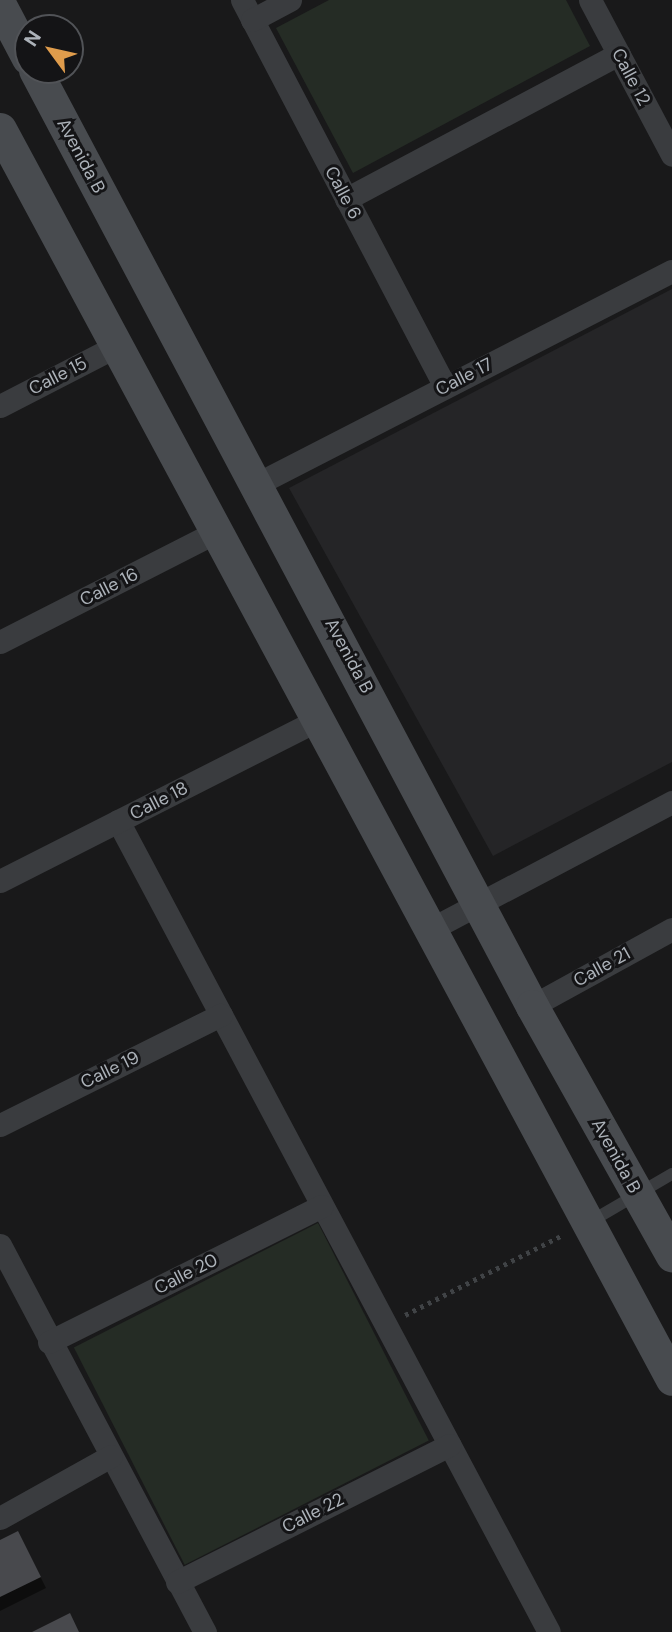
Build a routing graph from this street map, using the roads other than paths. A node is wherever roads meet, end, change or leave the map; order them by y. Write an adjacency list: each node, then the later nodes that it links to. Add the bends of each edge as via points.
1 (290, 0): 4 (street)
2 (590, 0): 6 (street, Calle 12)
3 (0, 5): 5 (street)
4 (247, 10): 10 (street, Calle 6)
5 (14, 32)
6 (619, 54): 9 (street, Calle 12); 10 (street)
7 (43, 84): 15 (street, Avenida B)
8 (4, 146): 12 (street)
9 (672, 155)
10 (346, 200): 13 (street, Calle 6)
11 (672, 271): 13 (street, Calle 17)
12 (116, 346): 14 (street, Calle 15); 16 (street)
13 (445, 387): 15 (street, Calle 17)
14 (0, 406)
15 (257, 484): 22 (street, Avenida B)
16 (218, 531): 17 (street, Calle 16); 18 (street)
17 (0, 642)
18 (317, 720): 20 (street, Calle 18); 23 (street)
19 (672, 802): 22 (street)
20 (118, 821): 21 (street, Calle 18); 26 (street)
21 (0, 881)
22 (481, 906): 23 (street); 25 (street, Avenida B)
23 (431, 929): 31 (street)
24 (672, 929): 25 (street, Calle 21)
25 (532, 1006): 29 (street, Avenida B)
26 (221, 1015): 27 (street, Calle 19); 30 (street)
27 (0, 1125)
28 (672, 1174): 29 (lane)
29 (635, 1193): 31 (lane); 33 (street, Avenida B)
30 (322, 1206): 34 (street, Calle 20); 36 (street)
31 (587, 1223): 35 (street)
32 (0, 1245): 34 (street)
33 (668, 1248)
34 (49, 1342): 37 (street)
35 (672, 1378)
36 (449, 1444): 39 (street, Calle 22); 41 (street)
37 (111, 1456): 38 (street); 39 (street)
38 (0, 1518)
39 (177, 1582): 40 (street)
40 (205, 1632)
41 (549, 1632)

